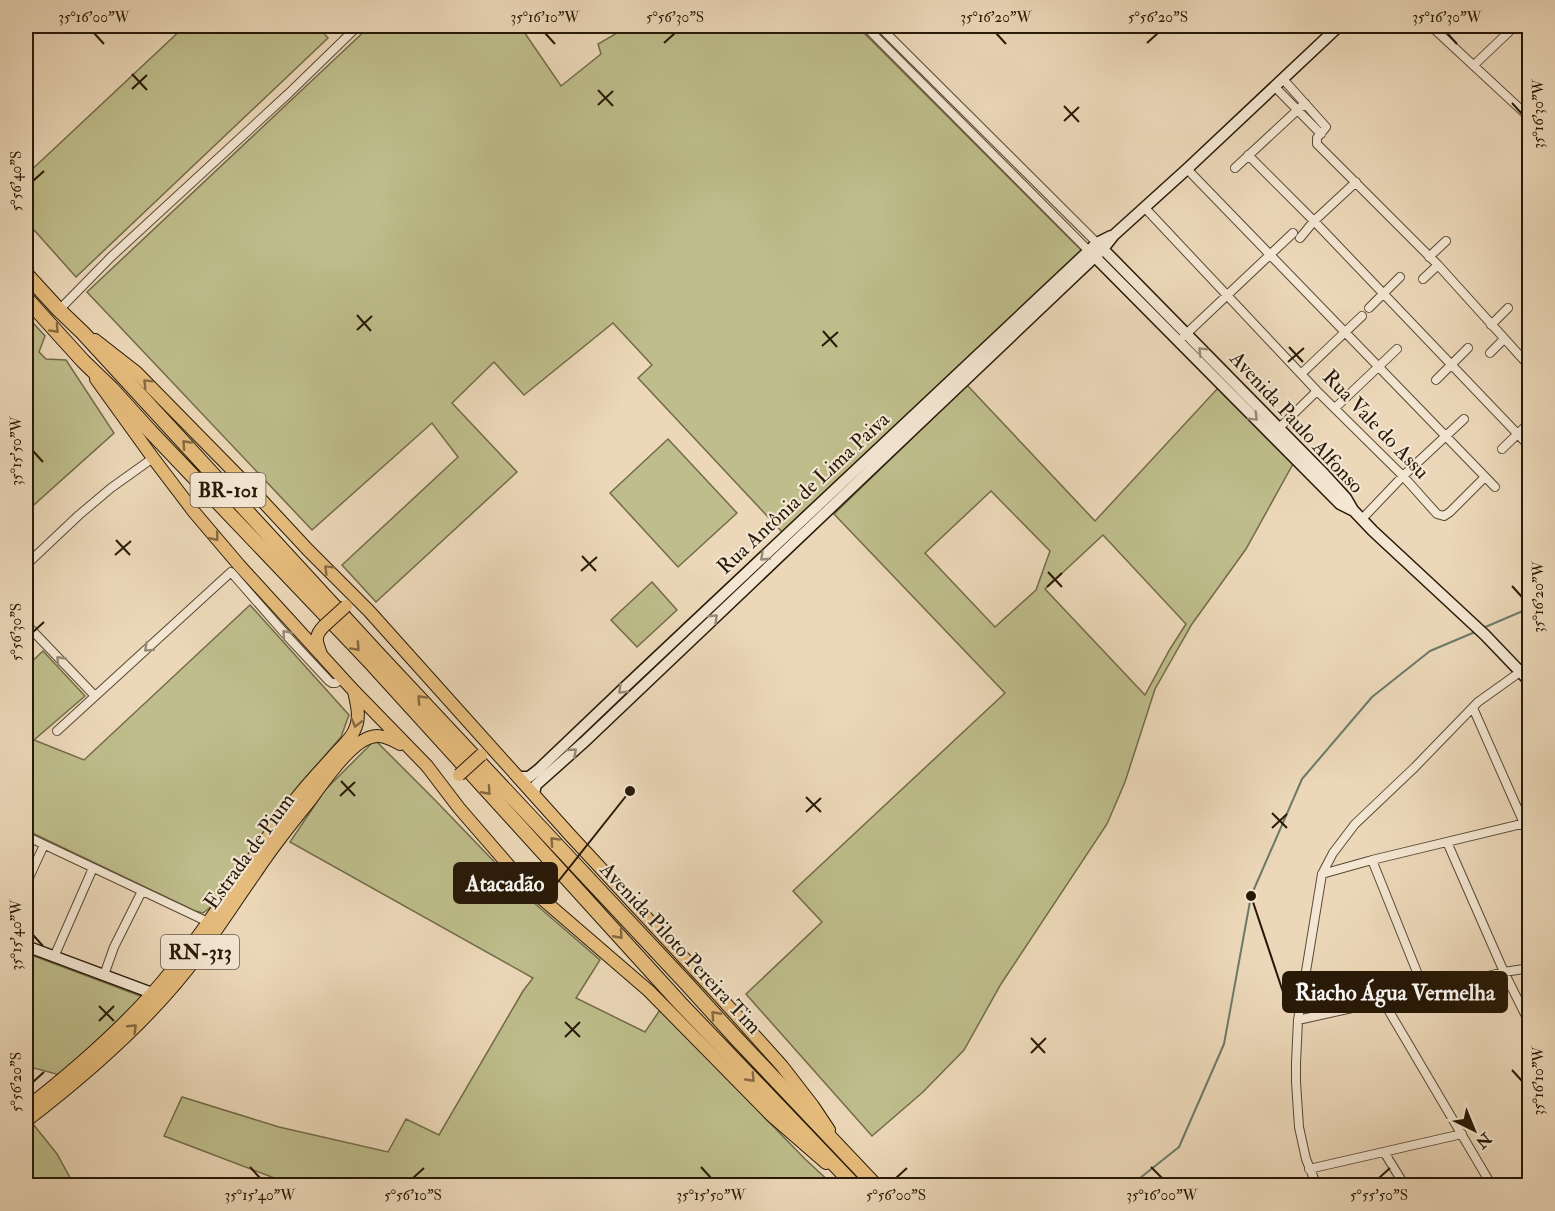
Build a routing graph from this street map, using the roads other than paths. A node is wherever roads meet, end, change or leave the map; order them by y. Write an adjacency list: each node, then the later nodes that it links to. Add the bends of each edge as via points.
1 (358, 26): 40 (street)
2 (865, 26): 12 (street, Avenida Paulo Alfonso)
3 (879, 26): 11 (street, Avenida Paulo Alfonso)
4 (1339, 26): 10 (street, Rua Antônia de Lima Paiva)
5 (1431, 26): 9 (street)
6 (1515, 26): 9 (street)
7 (1525, 26): 8 (street)
8 (1530, 30)
9 (1474, 65): 16 (street)
10 (1279, 83): 13 (street); 14 (street); 21 (street, Rua Antônia de Lima Paiva)
11 (948, 94): 12 (street); 28 (street, Avenida Paulo Alfonso)
12 (941, 102): 28 (street, Avenida Paulo Alfonso)
13 (1305, 103): 14 (street); 15 (street)
14 (1297, 109): 17 (street); 19 (street)
15 (1316, 115): 17 (street); 18 (street, via 1326,127)
16 (1530, 118)
17 (1309, 121): 18 (street)
18 (1321, 134): 22 (street, via 1317,144)
19 (1248, 155): 20 (street); 24 (street)
20 (1235, 168)
21 (1187, 169): 23 (street, Rua Antônia de Lima Paiva); 29 (street)
22 (1356, 182): 24 (street); 30 (street)
23 (1145, 208): 28 (street, Rua Antônia de Lima Paiva); 36 (street, Rua Vale do Assu)
24 (1314, 221): 26 (street); 35 (street)
25 (1293, 233): 29 (street)
26 (1300, 238)
27 (1446, 241): 30 (street)
28 (1096, 250): 45 (street, Avenida Paulo Alfonso); 82 (street, Rua Antônia de Lima Paiva)
29 (1270, 255): 36 (street); 44 (street)
30 (1429, 257): 31 (street)
31 (1438, 265): 34 (street); 42 (street)
32 (26, 274): 40 (highway, BR-101)
33 (1400, 277): 35 (street)
34 (1423, 279)
35 (1383, 293): 38 (street); 51 (street)
36 (1228, 294): 45 (street); 54 (street, Rua Vale do Assu)
37 (26, 298): 50 (highway, BR-101, one-way to 50)
38 (1369, 309)
39 (1508, 309): 42 (street)
40 (59, 310): 43 (highway, BR-101)
41 (1362, 316): 44 (street)
42 (1491, 325): 46 (street)
43 (83, 333): 72 (highway, BR-101, one-way to 43); 73 (main road, one-way to 43, via 136,372)
44 (1345, 333): 52 (street); 54 (street)
45 (1182, 338): 60 (street, Avenida Paulo Alfonso)
46 (1504, 339): 49 (street); 53 (street)
47 (1468, 348): 51 (street)
48 (1397, 349): 52 (street)
49 (1490, 353)
50 (83, 361): 65 (main road); 72 (highway, BR-101)
51 (1451, 365): 55 (street); 61 (street)
52 (1378, 367): 57 (street); 62 (street)
53 (1530, 367)
54 (1302, 373): 56 (street, Rua Vale do Assu)
55 (1436, 380)
56 (1317, 390): 57 (street, Rua Vale do Assu); 60 (street)
57 (1335, 408): 66 (street, Rua Vale do Assu)
58 (1464, 419): 62 (street)
59 (1530, 422): 61 (street)
60 (1275, 431): 69 (street, Avenida Paulo Alfonso, via 1346,498)
61 (1517, 434): 63 (street); 64 (street)
62 (1446, 436): 66 (street); 67 (street)
63 (1530, 447)
64 (1502, 449)
65 (153, 458): 70 (street, via 111,488); 71 (main road, one-way to 71)
66 (1403, 476): 67 (street, Rua Vale do Assu, via 1437,514 1444,516); 69 (street)
67 (1485, 477): 68 (street)
68 (1495, 487)
69 (1362, 519): 76 (street, Avenida Paulo Alfonso)
70 (26, 565)
71 (235, 569): 75 (main road); 77 (street, one-way to 71, via 336,683 330,681 287,636); 80 (street, one-way to 80)
72 (306, 584): 113 (highway, Avenida Piloto Pereira Tim / BR-101, one-way to 72); 116 (highway, Avenida Piloto Pereira Tim / BR-101, one-way to 116, via 404,698 702,1026)
73 (369, 610): 75 (main road, bridge, via 358,605 346,606 324,626 317,637); 84 (main road)
74 (26, 624): 80 (street, one-way to 74)
75 (321, 655): 77 (main road)
76 (1520, 672): 78 (street, Avenida Paulo Alfonso); 81 (street)
77 (342, 678): 79 (main road)
78 (1530, 682)
79 (354, 691): 85 (main road); 99 (main road, Estrada de Pium / RN-313, one-way to 99, via 358,717 355,731 296,799)
80 (95, 696): 83 (street)
81 (1473, 708): 89 (street); 96 (street, via 1355,824)
82 (594, 725): 87 (street, Rua Antônia de Lima Paiva, via 532,776); 88 (street, Rua Antônia de Lima Paiva, one-way to 82, via 536,785)
83 (57, 731)
84 (482, 736): 86 (main road, bridge, via 485,747 481,755 459,775 450,780); 87 (main road)
85 (412, 751): 86 (main road); 111 (main road, Estrada de Pium / RN-313, one-way to 85, via 162,999 198,956 275,844 358,744 378,735)
86 (435, 777): 116 (main road, via 517,875 649,991 772,1116)
87 (518, 777): 88 (main road)
88 (534, 794): 113 (main road, via 782,1066)
89 (1527, 822): 91 (street); 92 (street)
90 (26, 836): 93 (street)
91 (1530, 837)
92 (1447, 842): 94 (street); 103 (street)
93 (44, 845): 95 (street); 97 (street)
94 (1372, 860): 96 (street); 105 (street)
95 (93, 868): 98 (street); 101 (street)
96 (1322, 874): 108 (street)
97 (26, 884)
98 (142, 891): 99 (street); 104 (street)
99 (208, 922): 106 (main road, Estrada de Pium / RN-313)
100 (26, 946): 101 (street)
101 (54, 957): 104 (street)
102 (1530, 968): 103 (street)
103 (1504, 972): 105 (street); 109 (street)
104 (104, 975): 106 (street)
105 (1425, 992): 107 (street)
106 (152, 993): 110 (main road, Estrada de Pium / RN-313, via 94,1051)
107 (1383, 1001): 108 (street); 112 (street)
108 (1298, 1020): 115 (street, via 1297,1105)
109 (1530, 1024)
110 (26, 1108)
111 (26, 1121)
112 (1462, 1134): 114 (street); 120 (street)
113 (842, 1149): 117 (highway, Avenida Piloto Pereira Tim / BR-101)
114 (1384, 1152): 115 (street); 119 (street)
115 (1309, 1169): 118 (street)
116 (853, 1185)
117 (876, 1185)
118 (1317, 1185)
119 (1405, 1185)
120 (1492, 1185)

